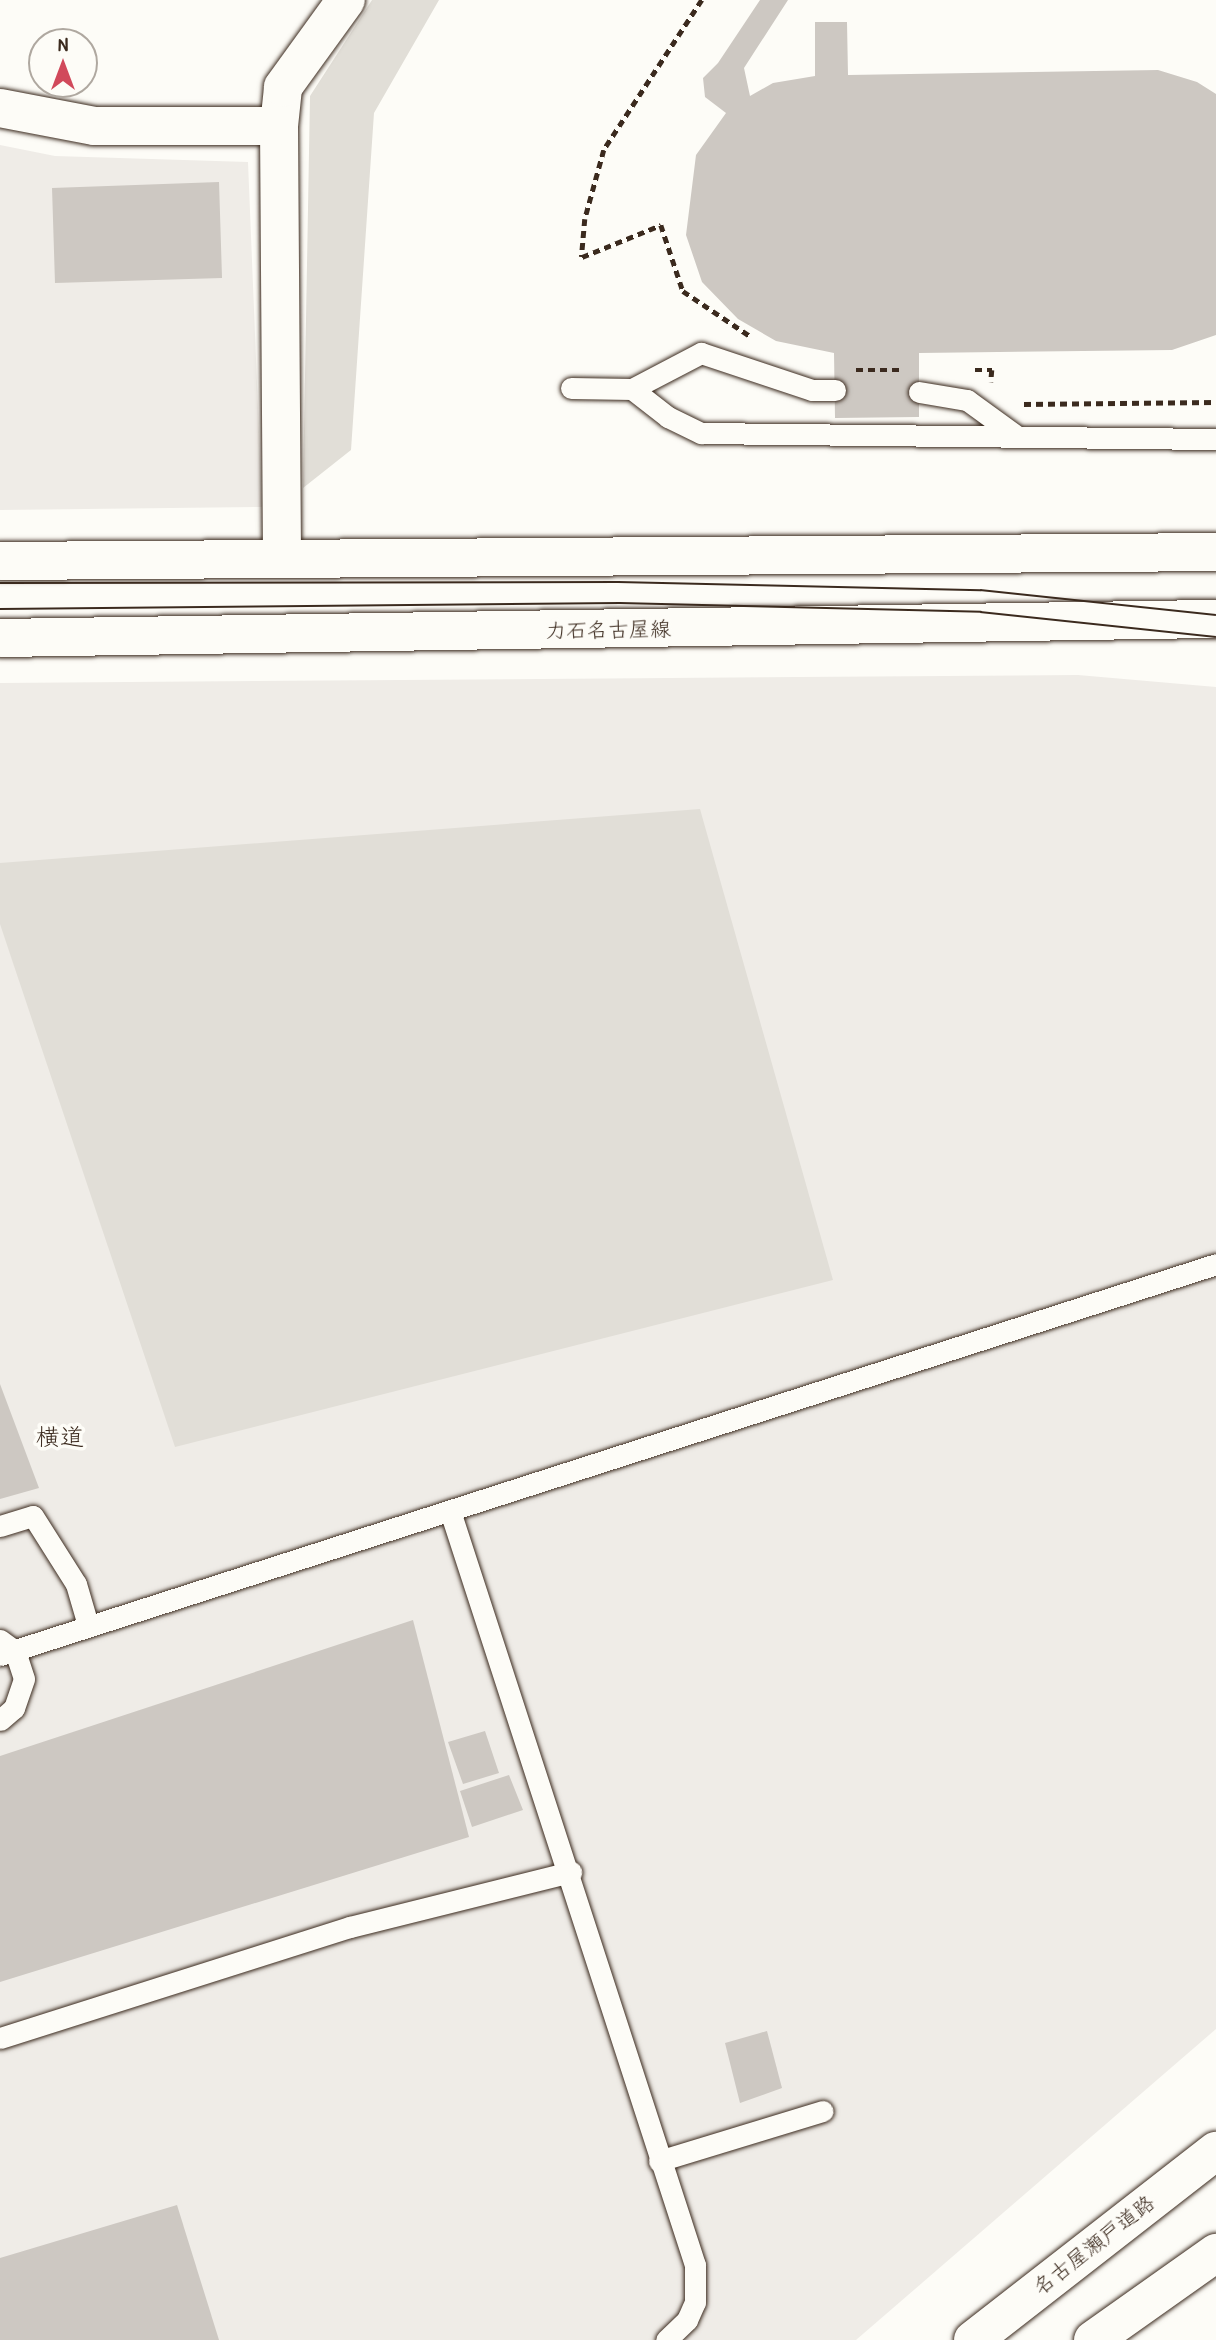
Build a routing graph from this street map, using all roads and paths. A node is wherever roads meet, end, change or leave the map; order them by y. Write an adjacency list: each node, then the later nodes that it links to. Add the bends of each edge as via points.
1 (346, 0): 4 (main road, via 283,87)
2 (702, 0): 5 (path, via 604,150 585,219 582,257 661,225 683,292)
3 (0, 108): 4 (main road, via 94,126)
4 (278, 127): 19 (main road)
5 (762, 344)
6 (845, 370): 7 (path)
7 (911, 370)
8 (965, 370): 13 (path, via 992,370)
9 (571, 388): 10 (lane)
10 (632, 388): 11 (lane, via 701,353 812,390); 16 (lane, via 668,417 701,433)
11 (835, 390)
12 (919, 392): 16 (lane, via 967,400)
13 (990, 393)
14 (1216, 401): 15 (path)
15 (1016, 404)
16 (1018, 437): 17 (lane)
17 (1216, 439)
18 (1216, 552): 19 (main road)
19 (282, 556): 20 (main road)
20 (0, 561)
21 (1216, 619): 22 (main road, 力石名古屋線)
22 (0, 638)
23 (1216, 1264): 24 (lane)
24 (450, 1511): 26 (lane); 29 (lane)
25 (0, 1526): 26 (lane, via 33,1516 76,1584)
26 (88, 1625): 27 (lane)
27 (5, 1649): 28 (lane, via 24,1679 14,1708)
28 (0, 1720)
29 (571, 1872): 30 (lane, via 350,1927); 33 (lane)
30 (0, 2038)
31 (823, 2111): 33 (lane)
32 (1216, 2151): 36 (main road, 名古屋瀬戸道路)
33 (659, 2161): 35 (lane, via 696,2283 687,2320)
34 (1216, 2253): 37 (main road)
35 (666, 2340)
36 (973, 2340)
37 (1093, 2340)

